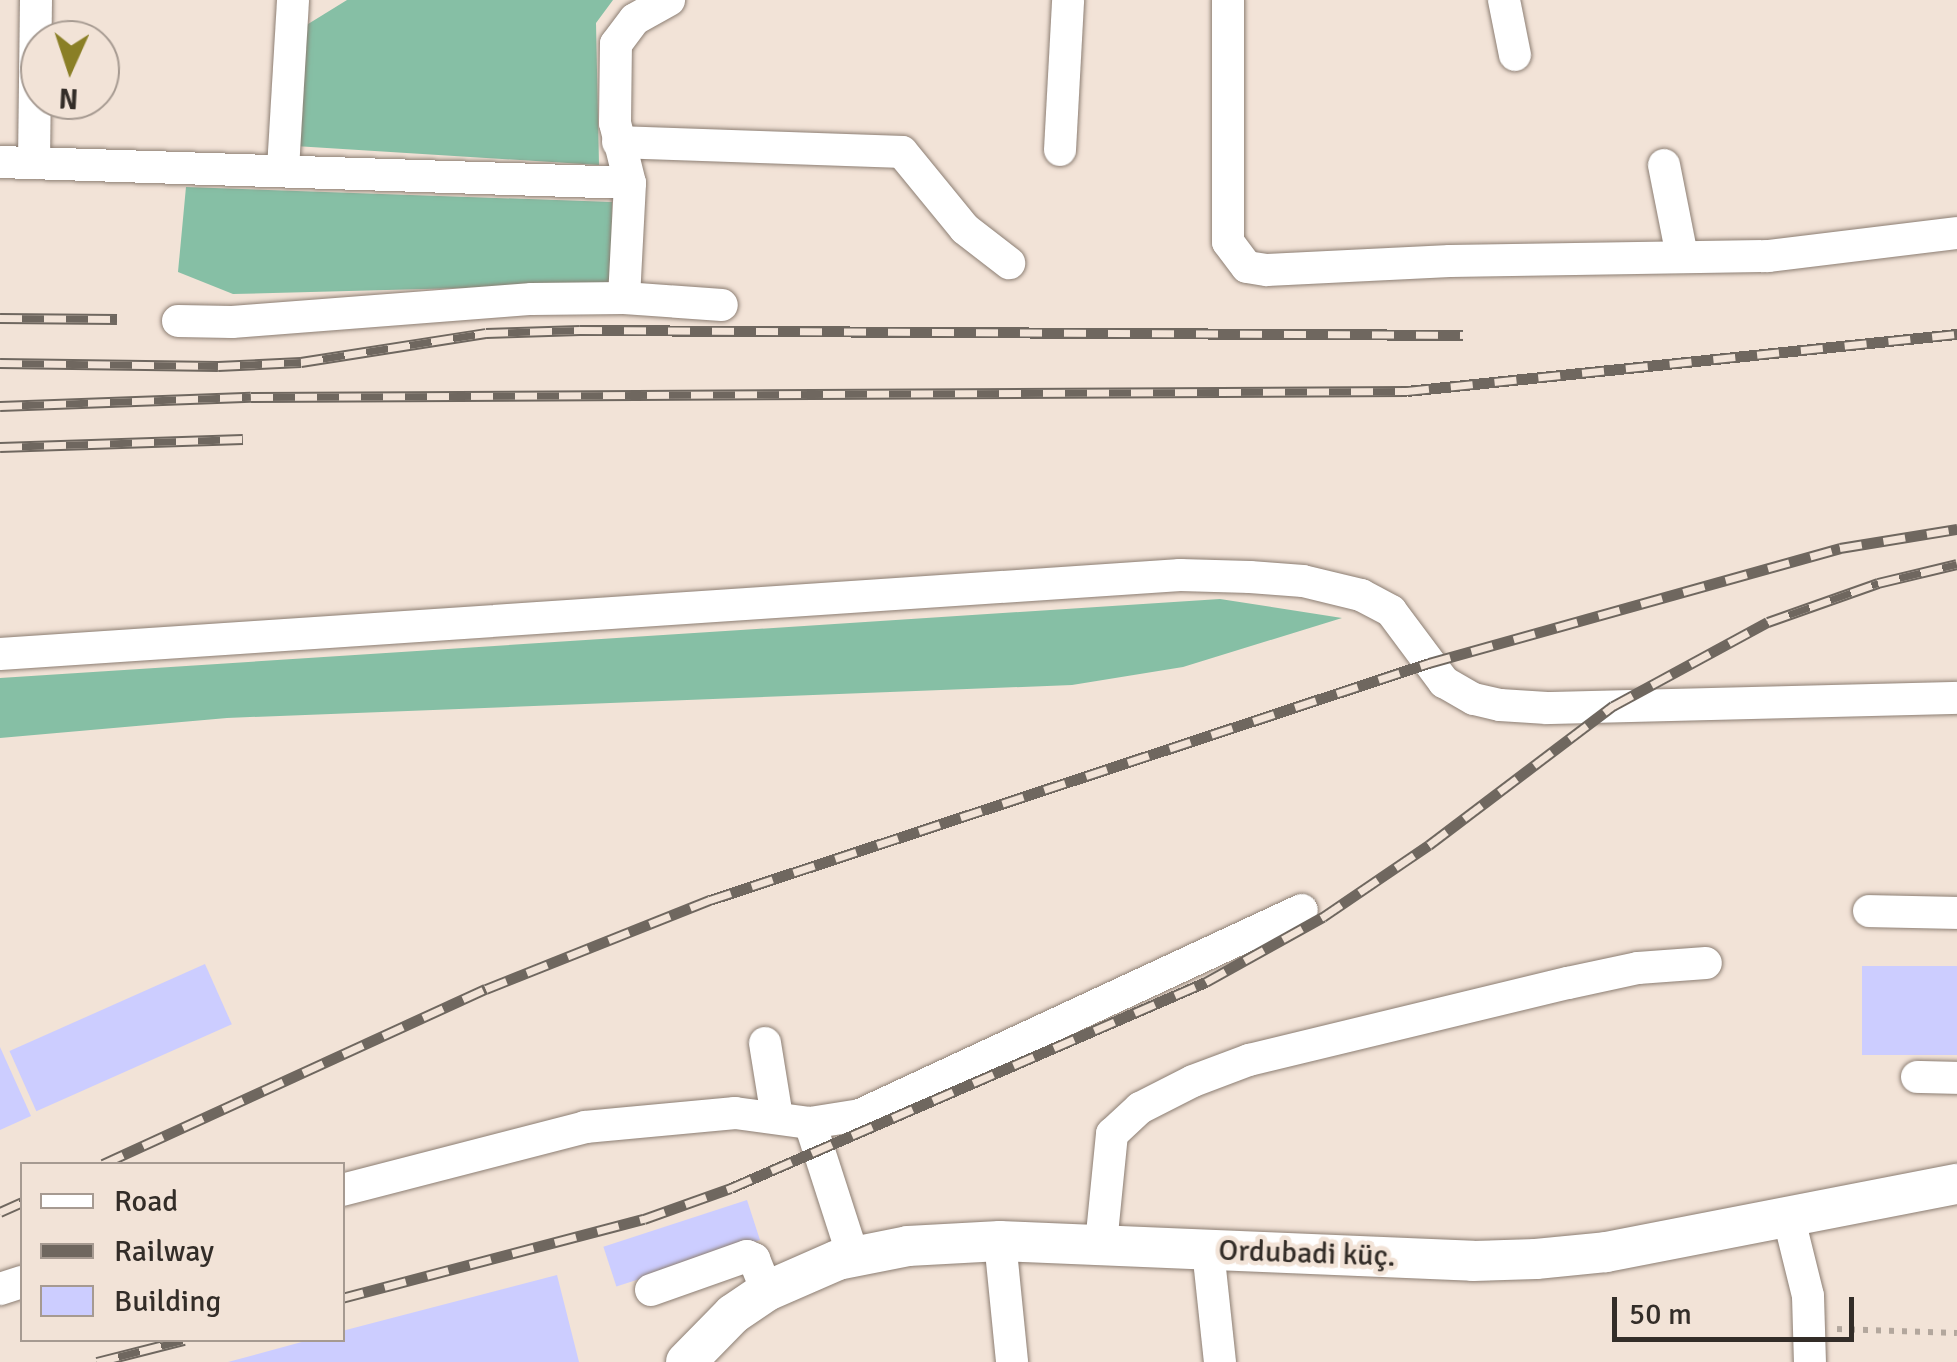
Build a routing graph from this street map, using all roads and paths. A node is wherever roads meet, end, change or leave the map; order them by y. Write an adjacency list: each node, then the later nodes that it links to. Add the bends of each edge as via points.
1 (36, 0): 11 (street)
2 (294, 0): 13 (street)
3 (670, 0): 8 (street, via 635,19 616,44)
4 (1068, 0): 9 (street)
5 (1228, 0): 16 (street, via 1228,242 1247,267)
6 (1504, 0): 7 (street)
7 (1515, 55)
8 (618, 142): 14 (street); 17 (street, via 902,152 965,229)
9 (1060, 150)
10 (0, 162): 11 (street)
11 (34, 163): 13 (street)
12 (1664, 165): 16 (street)
13 (283, 168): 14 (street)
14 (630, 183): 18 (street)
15 (1957, 233): 16 (street, via 1788,254)
16 (1682, 256)
17 (1008, 263)
18 (624, 298): 19 (street); 20 (street)
19 (722, 305)
20 (178, 321)
21 (0, 654): 22 (street, via 1180,575 1303,581 1361,594 1391,611 1444,682 1474,700 1500,705)
22 (1957, 698)
23 (1302, 910): 31 (street, via 860,1115)
24 (1869, 911): 25 (street)
25 (1957, 912)
26 (1706, 963): 36 (street, via 1568,982 1249,1060 1194,1082 1140,1108 1112,1134)
27 (766, 1043): 30 (street)
28 (1917, 1077): 29 (street)
29 (1957, 1078)
30 (777, 1117): 31 (street); 33 (street, via 736,1113 586,1128)
31 (810, 1123): 38 (street)
32 (1957, 1184): 34 (main road, Ordubadi küç.)
33 (345, 1189)
34 (1788, 1216): 37 (main road, Ordubadi küç., via 1536,1259); 41 (street)
35 (1000, 1241): 36 (main road, Ordubadi küç.); 38 (main road, Ordubadi küç.); 44 (street)
36 (1100, 1244): 37 (main road, Ordubadi küç.)
37 (1208, 1250): 45 (street)
38 (853, 1256): 40 (main road, Ordubadi küç.)
39 (651, 1290): 40 (street, via 747,1256 754,1258)
40 (766, 1291): 43 (main road, Ordubadi küç.)
41 (1811, 1328): 42 (path); 46 (street)
42 (1957, 1333)
43 (686, 1362)
44 (1012, 1362)
45 (1220, 1362)
46 (1810, 1362)

